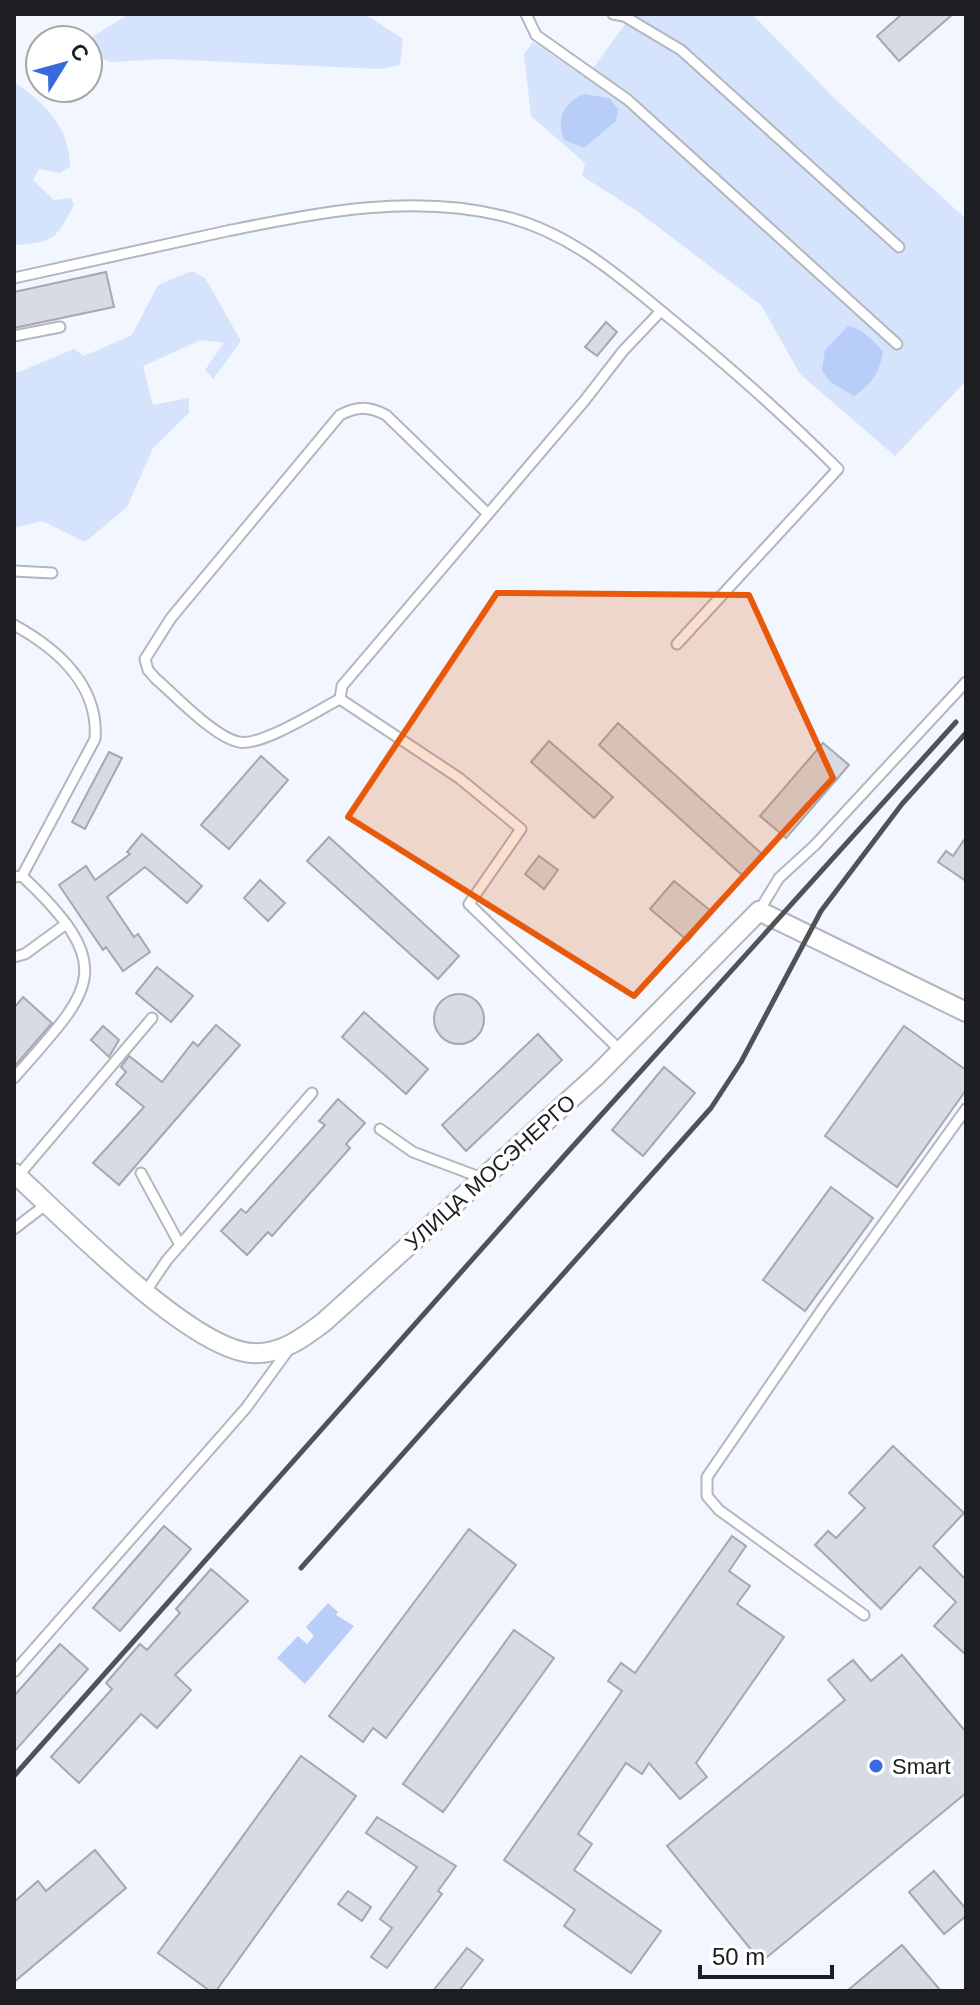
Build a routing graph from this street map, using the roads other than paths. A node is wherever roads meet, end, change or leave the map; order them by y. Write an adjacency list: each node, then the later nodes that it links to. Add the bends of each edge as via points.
1 (526, 14): 8 (lane, via 536,35 628,100)
2 (613, 14): 3 (lane, via 681,50)
3 (899, 247)
4 (14, 278): 5 (lane, via 273,222 370,206 436,205 504,216 551,234 599,259)
5 (661, 311): 9 (lane); 13 (lane, via 767,397 838,469)
6 (60, 327): 7 (lane)
7 (14, 336)
8 (897, 344)
9 (487, 513): 15 (lane, via 342,686); 15 (lane, via 386,415 355,407 340,415 181,606 145,659 156,679 226,738 242,743 259,740)
10 (14, 571): 11 (lane)
11 (52, 573)
12 (14, 625): 16 (lane, via 39,639 76,674 90,696 97,722 95,739)
13 (677, 644)
14 (966, 682): 17 (lane, via 779,878)
15 (340, 699): 22 (lane, via 459,778 521,829 469,904)
16 (18, 877): 18 (lane, via 52,904)
17 (759, 911): 20 (street); 22 (street, УЛИЦА МОСЭНЕРГО)
18 (66, 924): 19 (lane); 23 (lane, via 87,975 83,993)
19 (14, 957)
20 (966, 1012)
21 (152, 1018): 28 (lane)
22 (621, 1051): 29 (street, УЛИЦА МОСЭНЕРГО)
23 (14, 1078)
24 (312, 1093): 32 (lane)
25 (966, 1109): 35 (lane, via 707,1477 707,1496 719,1510)
26 (380, 1129): 29 (lane, via 413,1152)
27 (141, 1173): 32 (lane)
28 (16, 1174): 30 (street, УЛИЦА МОСЭНЕРГО)
29 (482, 1178): 34 (street, УЛИЦА МОСЭНЕРГО)
30 (48, 1203): 31 (lane); 33 (street, УЛИЦА МОСЭНЕРГО)
31 (14, 1229)
32 (180, 1245): 33 (lane)
33 (146, 1291): 34 (street, УЛИЦА МОСЭНЕРГО, via 214,1340 252,1353)
34 (291, 1346): 36 (lane, via 246,1408)
35 (864, 1615)
36 (14, 1672)

